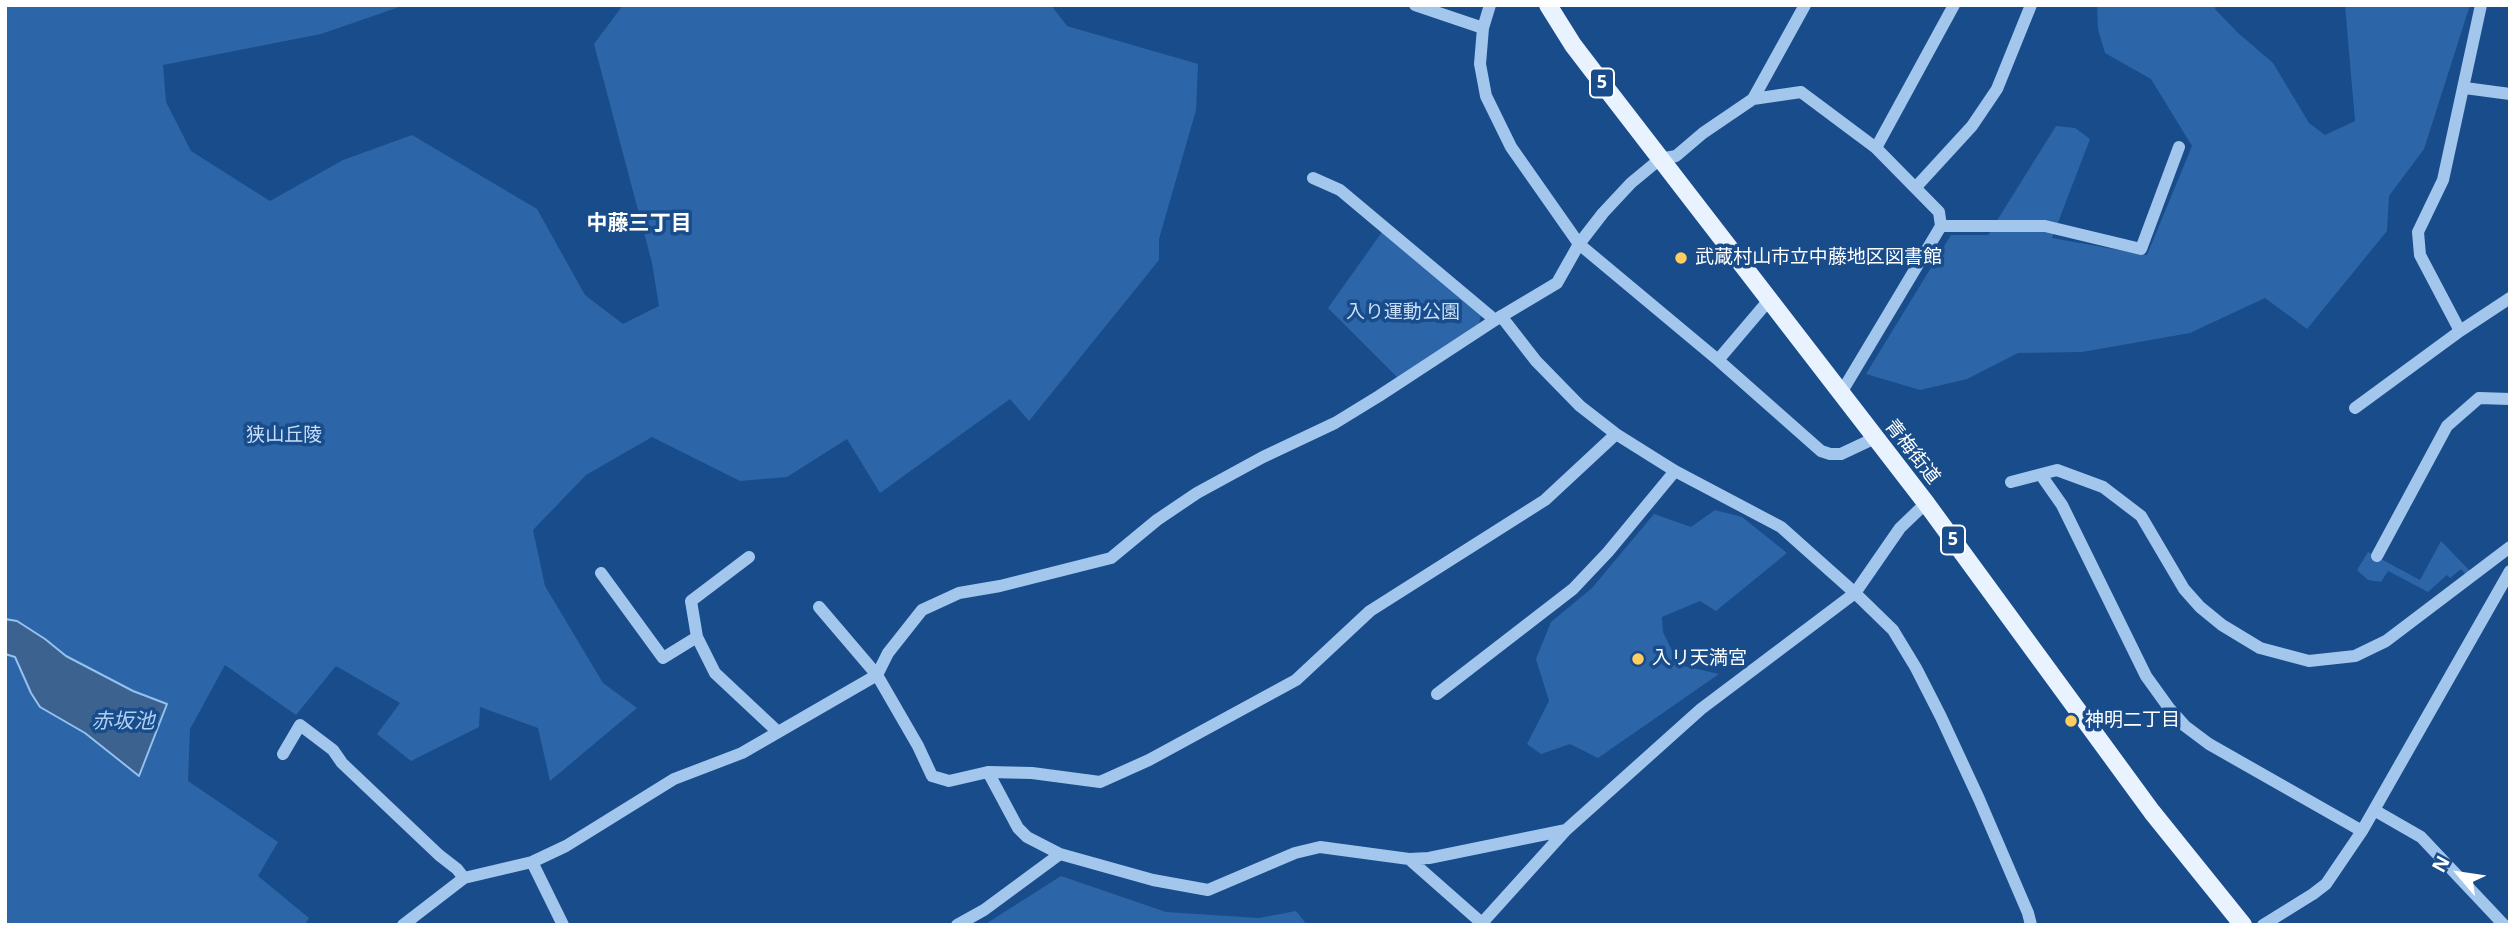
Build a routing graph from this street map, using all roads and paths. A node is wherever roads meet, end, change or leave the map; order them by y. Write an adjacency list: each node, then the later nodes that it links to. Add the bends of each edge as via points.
1 (1415, 5): 8 (street)
2 (1490, 5): 8 (street)
3 (1548, 5): 14 (main road, 青梅街道 / 5)
4 (1805, 5): 11 (street)
5 (1954, 5): 13 (street)
6 (2031, 5): 17 (street, via 1997,89 1972,126)
7 (2481, 5): 9 (street)
8 (1483, 29): 20 (street, via 1480,64 1486,96 1511,146)
9 (2465, 88): 10 (street); 24 (street, via 2443,180 2418,232 2420,255)
10 (2510, 94)
11 (1753, 99): 13 (street, via 1801,92); 14 (street, via 1676,156)
12 (2179, 147): 19 (street, via 2141,249 2045,226)
13 (1876, 148): 17 (street)
14 (1660, 159): 20 (street, via 1612,203); 22 (main road, 青梅街道 / 5)
15 (1336, 176): 18 (street)
16 (1313, 178): 18 (street)
17 (1916, 187): 19 (street, via 1939,212)
18 (1340, 190): 23 (street)
19 (1941, 226): 26 (street)
20 (1579, 244): 23 (street, via 1557,284); 25 (street)
21 (2510, 298): 24 (street)
22 (1769, 300): 25 (street); 26 (main road, 青梅街道 / 5)
23 (1498, 318): 29 (street, via 1580,406); 43 (street, via 1335,423 1176,505 1111,558 959,593 922,610)
24 (2460, 331): 28 (street)
25 (1717, 360): 30 (street, via 1821,451 1841,454)
26 (1841, 393): 30 (main road, 青梅街道 / 5)
27 (2510, 399): 36 (street, via 2479,398 2447,426)
28 (2355, 408)
29 (1616, 433): 31 (street); 47 (street, via 1545,500 1370,611 1296,680 1161,753 1100,782)
30 (1875, 438): 34 (main road, 青梅街道 / 5)
31 (1675, 471): 40 (street, via 1781,527); 44 (street, via 1573,589)
32 (2040, 474): 33 (street); 35 (street, via 2057,470 2103,488 2141,516 2184,589 2200,607 2260,648 2309,661 2355,656 2386,641); 50 (street, via 2062,505 2146,676 2185,726)
33 (2011, 482)
34 (1926, 503): 40 (street, via 1900,528); 61 (main road, 青梅街道 / 5, via 2152,812)
35 (2510, 547)
36 (2378, 556)
37 (749, 557): 42 (street, via 691,601)
38 (2510, 571): 48 (street)
39 (601, 573): 42 (street, via 663,657)
40 (1855, 593): 49 (street, via 1701,709); 60 (street, via 1892,630 1916,668 1979,799)
41 (819, 607): 43 (street)
42 (697, 637): 45 (street, via 715,673)
43 (877, 675): 45 (street); 47 (street, via 932,776 949,780)
44 (1437, 694)
45 (778, 732): 53 (street, via 674,779)
46 (284, 754): 54 (street, via 300,725 333,750)
47 (989, 772): 51 (street, via 1017,828)
48 (2374, 810): 50 (street); 56 (street, via 2421,837)
49 (1566, 830): 52 (street); 55 (street)
50 (2362, 831): 62 (street, via 2326,884)
51 (1060, 854): 52 (street, via 1208,890 1320,847); 59 (street)
52 (1409, 859): 55 (street)
53 (532, 862): 54 (street); 58 (street)
54 (464, 878): 57 (street)
55 (1483, 924)
56 (2507, 924)
57 (403, 925)
58 (563, 925)
59 (957, 925)
60 (2031, 925)
61 (2243, 925)
62 (2263, 925)

